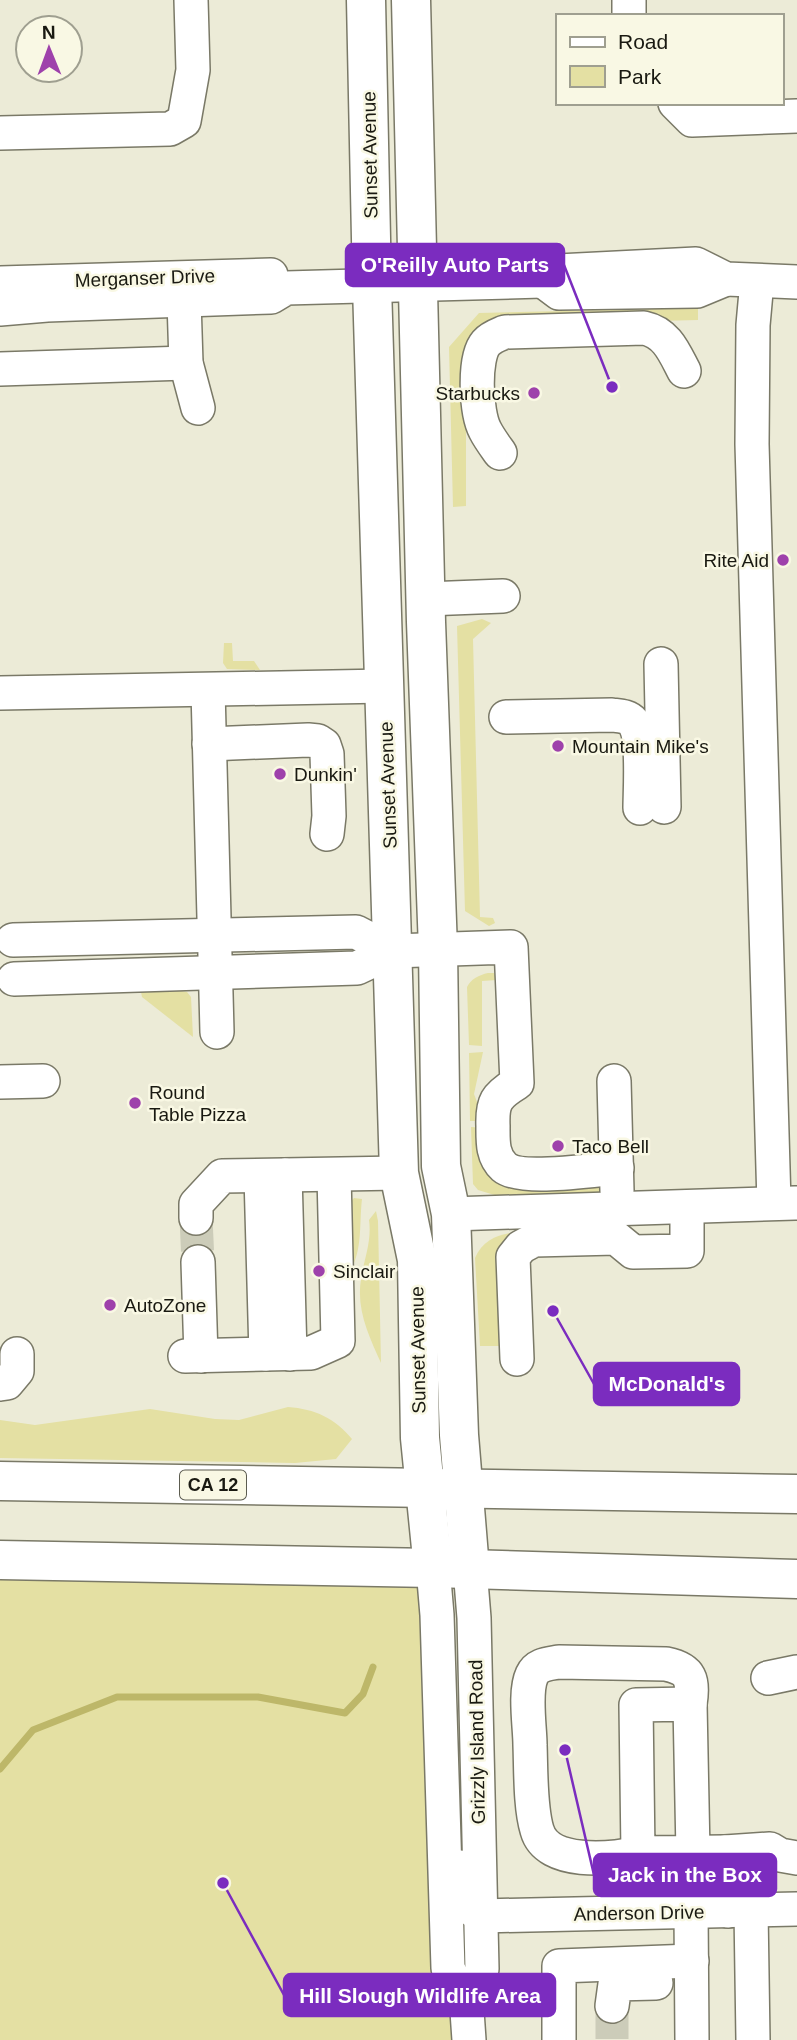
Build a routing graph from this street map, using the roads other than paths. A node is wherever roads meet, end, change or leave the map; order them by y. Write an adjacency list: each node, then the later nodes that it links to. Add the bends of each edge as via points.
1 (191, 0): 6 (street, via 194,69 184,121 170,129)
2 (366, 0): 11 (main road, Sunset Avenue)
3 (411, 0): 10 (main road, Sunset Avenue)
4 (677, 105): 5 (street, via 692,120)
5 (797, 116)
6 (0, 133)
7 (741, 280): 8 (street, Merganser Drive); 10 (street, Merganser Drive, via 697,291 586,293 559,293 542,281); 42 (street, via 763,362 752,444)
8 (797, 282)
9 (0, 283): 12 (street, Merganser Drive, via 272,275)
10 (417, 284): 11 (street, Merganser Drive); 21 (main road, Sunset Avenue)
11 (372, 286): 12 (street, Merganser Drive); 23 (main road, Sunset Avenue)
12 (286, 288): 13 (street, Merganser Drive, via 271,297)
13 (184, 301): 14 (street, Merganser Drive); 15 (street)
14 (0, 309)
15 (186, 363): 16 (street); 18 (street)
16 (0, 369)
17 (684, 371): 19 (street, via 662,335 644,328 494,336 485,344 477,364 485,430)
18 (198, 408)
19 (500, 453)
20 (503, 596): 21 (street)
21 (426, 599): 31 (main road, Sunset Avenue)
22 (661, 664): 26 (street, via 652,807 639,736 626,717)
23 (384, 686): 24 (street); 32 (main road, Sunset Avenue)
24 (208, 690): 25 (street); 27 (street)
25 (0, 693)
26 (506, 717)
27 (209, 744): 28 (street, via 308,740 324,745); 29 (street)
28 (327, 834)
29 (214, 935): 30 (street); 32 (street, via 356,932); 33 (street)
30 (13, 940)
31 (438, 949): 32 (street); 39 (street, via 511,947 517,1083 503,1091 492,1108 493,1149 504,1167 524,1175); 45 (main road, Sunset Avenue, via 442,1167)
32 (393, 951): 33 (street, via 357,968); 40 (main road, Sunset Avenue)
33 (215, 972): 34 (street); 35 (street)
34 (15, 979)
35 (217, 1032)
36 (614, 1081): 39 (street)
37 (0, 1082): 38 (street)
38 (43, 1082)
39 (617, 1168): 44 (street)
40 (398, 1173): 41 (street); 53 (main road, Sunset Avenue, via 417,1261)
41 (296, 1175): 46 (street, via 222,1177 196,1204); 49 (street); 49 (street, via 338,1341)
42 (786, 1203): 43 (street)
43 (687, 1206): 44 (street); 50 (street, via 687,1251 633,1252 616,1238 534,1240 521,1247 513,1257)
44 (618, 1209): 45 (street)
45 (451, 1214): 54 (main road, Sunset Avenue)
46 (196, 1218)
47 (198, 1262): 49 (street, via 193,1356)
48 (17, 1354): 51 (street, via 17,1370 7,1383)
49 (289, 1354)
50 (517, 1359)
51 (0, 1384)
52 (0, 1482): 53 (main road, CA 12)
53 (425, 1487): 54 (main road, CA 12); 57 (main road, Sunset Avenue)
54 (464, 1488): 55 (main road, CA 12); 58 (main road, Sunset Avenue)
55 (797, 1494)
56 (0, 1560): 57 (main road)
57 (433, 1568): 58 (main road); 61 (street, Grizzly Island Road)
58 (470, 1569): 59 (main road); 68 (street, Grizzly Island Road)
59 (797, 1579)
60 (690, 1704): 62 (street); 63 (street, via 636,1705); 63 (street, via 690,1677 682,1667 666,1664 559,1662 541,1665 532,1675 531,1779 537,1833 558,1853 576,1857)
61 (443, 1799): 68 (street, Grizzly Island Road, via 459,1821 460,1901); 71 (street, Grizzly Island Road, via 448,1968)
62 (709, 1852): 63 (street); 64 (street); 66 (street)
63 (638, 1853)
64 (784, 1853)
65 (797, 1909): 66 (street, Anderson Drive)
66 (739, 1910): 67 (street, Anderson Drive); 74 (street)
67 (691, 1911): 68 (street, Anderson Drive); 69 (street)
68 (481, 1916): 71 (street, Grizzly Island Road, via 482,1969)
69 (692, 1972): 70 (street, via 615,1984); 72 (street, via 612,1963 559,1966); 73 (street)
70 (612, 2006)
71 (468, 2025)
72 (559, 2040)
73 (692, 2040)
74 (753, 2040)

